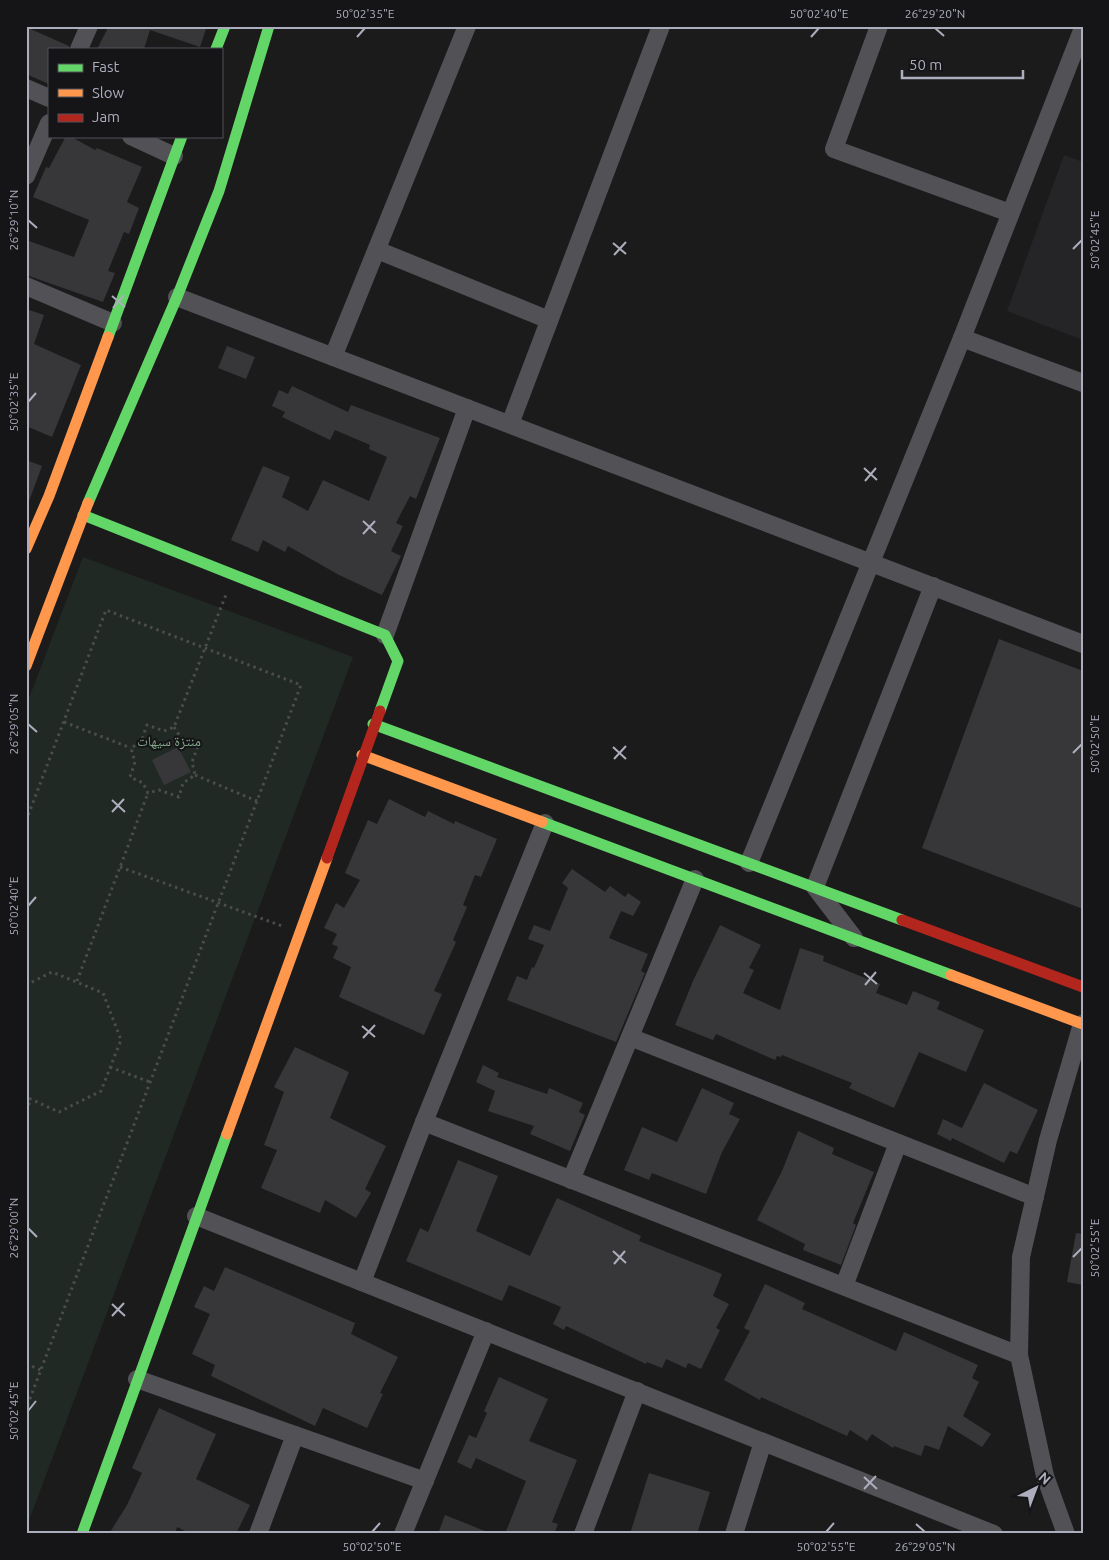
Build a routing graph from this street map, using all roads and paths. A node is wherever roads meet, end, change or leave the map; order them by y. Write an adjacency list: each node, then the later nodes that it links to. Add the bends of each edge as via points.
1 (89, 26): 8 (street)
2 (225, 26): 9 (street)
3 (268, 26): 20 (street, via 219,191)
4 (468, 26): 18 (street)
5 (660, 26): 21 (street)
6 (878, 26): 17 (street, via 834,149)
7 (1083, 28): 17 (street)
8 (79, 48)
9 (216, 48)
10 (26, 88): 11 (street)
11 (48, 98)
12 (48, 125): 16 (street)
13 (135, 138): 15 (street)
14 (181, 138): 15 (street)
15 (174, 156): 22 (street)
16 (26, 176)
17 (1010, 214): 23 (street)
18 (377, 250): 21 (street); 24 (street)
19 (26, 286): 22 (street)
20 (178, 297): 24 (street); 28 (street)
21 (549, 320): 27 (street)
22 (113, 323): 29 (street)
23 (962, 338): 25 (street); 30 (street)
24 (334, 357): 26 (street)
25 (1083, 383)
26 (467, 408): 27 (street); 33 (street)
27 (510, 424): 30 (street)
28 (83, 515): 31 (street); 36 (street)
29 (26, 549)
30 (869, 562): 32 (street); 47 (street)
31 (234, 575): 33 (street); 35 (path)
32 (933, 586): 34 (street); 50 (street)
33 (385, 635): 38 (street, via 398,661)
34 (1083, 644)
35 (205, 648): 37 (path, via 106,610); 39 (path); 44 (path, via 301,685)
36 (26, 666)
37 (64, 722): 40 (path); 45 (path)
38 (373, 724): 41 (street); 47 (street)
39 (174, 727): 40 (path, via 164,731 147,725 141,742); 42 (path, via 181,738 198,746 192,762)
40 (131, 748): 43 (path, via 136,762 130,777 143,783)
41 (362, 754): 46 (street); 52 (street)
42 (195, 775): 43 (path, via 183,783 179,797 159,790); 44 (path)
43 (148, 793): 48 (path)
44 (257, 801): 51 (path)
45 (26, 821)
46 (545, 823): 49 (street); 64 (street)
47 (749, 863): 50 (street)
48 (120, 867): 51 (path); 54 (path)
49 (695, 879): 53 (street); 58 (street)
50 (815, 887): 53 (street); 56 (street)
51 (218, 904): 52 (path); 60 (path)
52 (298, 932): 68 (street)
53 (854, 939): 57 (street)
54 (77, 981): 55 (path, via 52,972); 59 (path, via 103,993 121,1040)
55 (26, 985)
56 (1083, 987)
57 (1082, 1024): 67 (street)
58 (630, 1037): 65 (street); 66 (street)
59 (110, 1067): 60 (path); 62 (path, via 101,1091 59,1112)
60 (150, 1082): 74 (path)
61 (26, 1097): 62 (path)
62 (31, 1099): 63 (path)
63 (26, 1111)
64 (424, 1122): 66 (street); 69 (street)
65 (898, 1143): 67 (street); 70 (street)
66 (571, 1180): 70 (street)
67 (1035, 1197): 72 (street, via 1021,1257)
68 (196, 1216): 69 (street); 75 (street)
69 (362, 1282): 71 (street)
70 (844, 1286): 72 (street)
71 (486, 1331): 76 (street); 80 (street)
72 (1019, 1355): 87 (street, via 1045,1476)
73 (26, 1364): 74 (path)
74 (41, 1370): 77 (path)
75 (138, 1379): 78 (street); 81 (street)
76 (637, 1391): 79 (street); 84 (street)
77 (26, 1409)
78 (295, 1435): 80 (street); 82 (street)
79 (763, 1442): 85 (street); 86 (street)
80 (425, 1481): 83 (street)
81 (82, 1534)
82 (258, 1534)
83 (403, 1534)
84 (583, 1534)
85 (734, 1534)
86 (994, 1534)
87 (1066, 1534)

